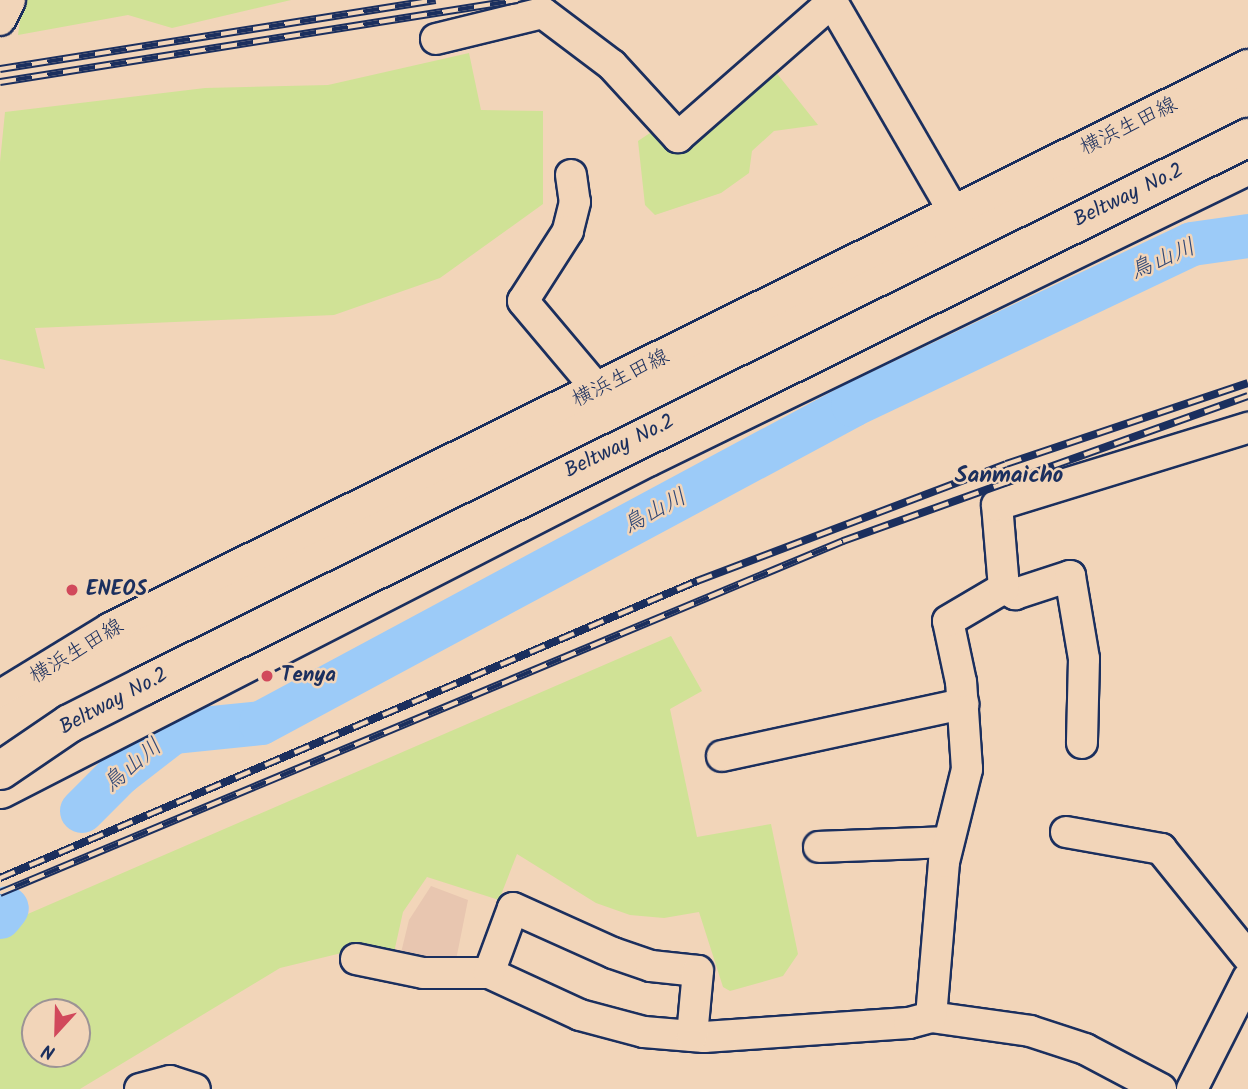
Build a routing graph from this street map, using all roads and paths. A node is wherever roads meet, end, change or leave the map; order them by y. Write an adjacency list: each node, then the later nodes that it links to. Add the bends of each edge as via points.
1 (10, 0): 3 (street)
2 (832, 1): 4 (street, via 678,137 612,65 544,13); 10 (street)
3 (0, 20)
4 (436, 40)
5 (1248, 68): 10 (main road, 横浜生田線)
6 (1248, 103): 16 (main road, Beltway No.2, via 146,646)
7 (1248, 137): 19 (main road, Beltway No.2, bridge, via 69,723)
8 (1248, 165): 20 (main road, via 647,457)
9 (571, 176): 11 (street, via 575,202 568,231 523,301)
10 (954, 212): 11 (main road, 横浜生田線)
11 (598, 390): 14 (main road, 横浜生田線, via 111,631)
12 (1248, 428): 13 (street, via 997,505)
13 (1004, 588): 15 (street, via 948,621); 17 (street, via 1015,594 1070,576 1084,659)
14 (0, 699)
15 (962, 704): 18 (street); 22 (street, via 967,769)
16 (0, 728)
17 (1082, 743)
18 (722, 756)
19 (0, 770)
20 (0, 789)
21 (1066, 832): 24 (street, via 1161,849)
22 (948, 842): 23 (street); 28 (street)
23 (819, 847)
24 (1248, 957)
25 (356, 959): 26 (street, via 423,973)
26 (489, 973): 29 (street, via 580,1015 644,1032); 29 (street, via 513,908 613,954 698,971)
27 (1248, 978): 33 (street)
28 (930, 1017): 29 (street, via 909,1023); 32 (street, via 1030,1031 1085,1049)
29 (692, 1036)
30 (140, 1089): 31 (street, via 170,1081)
31 (195, 1089)
32 (1161, 1089)
33 (1192, 1089)

